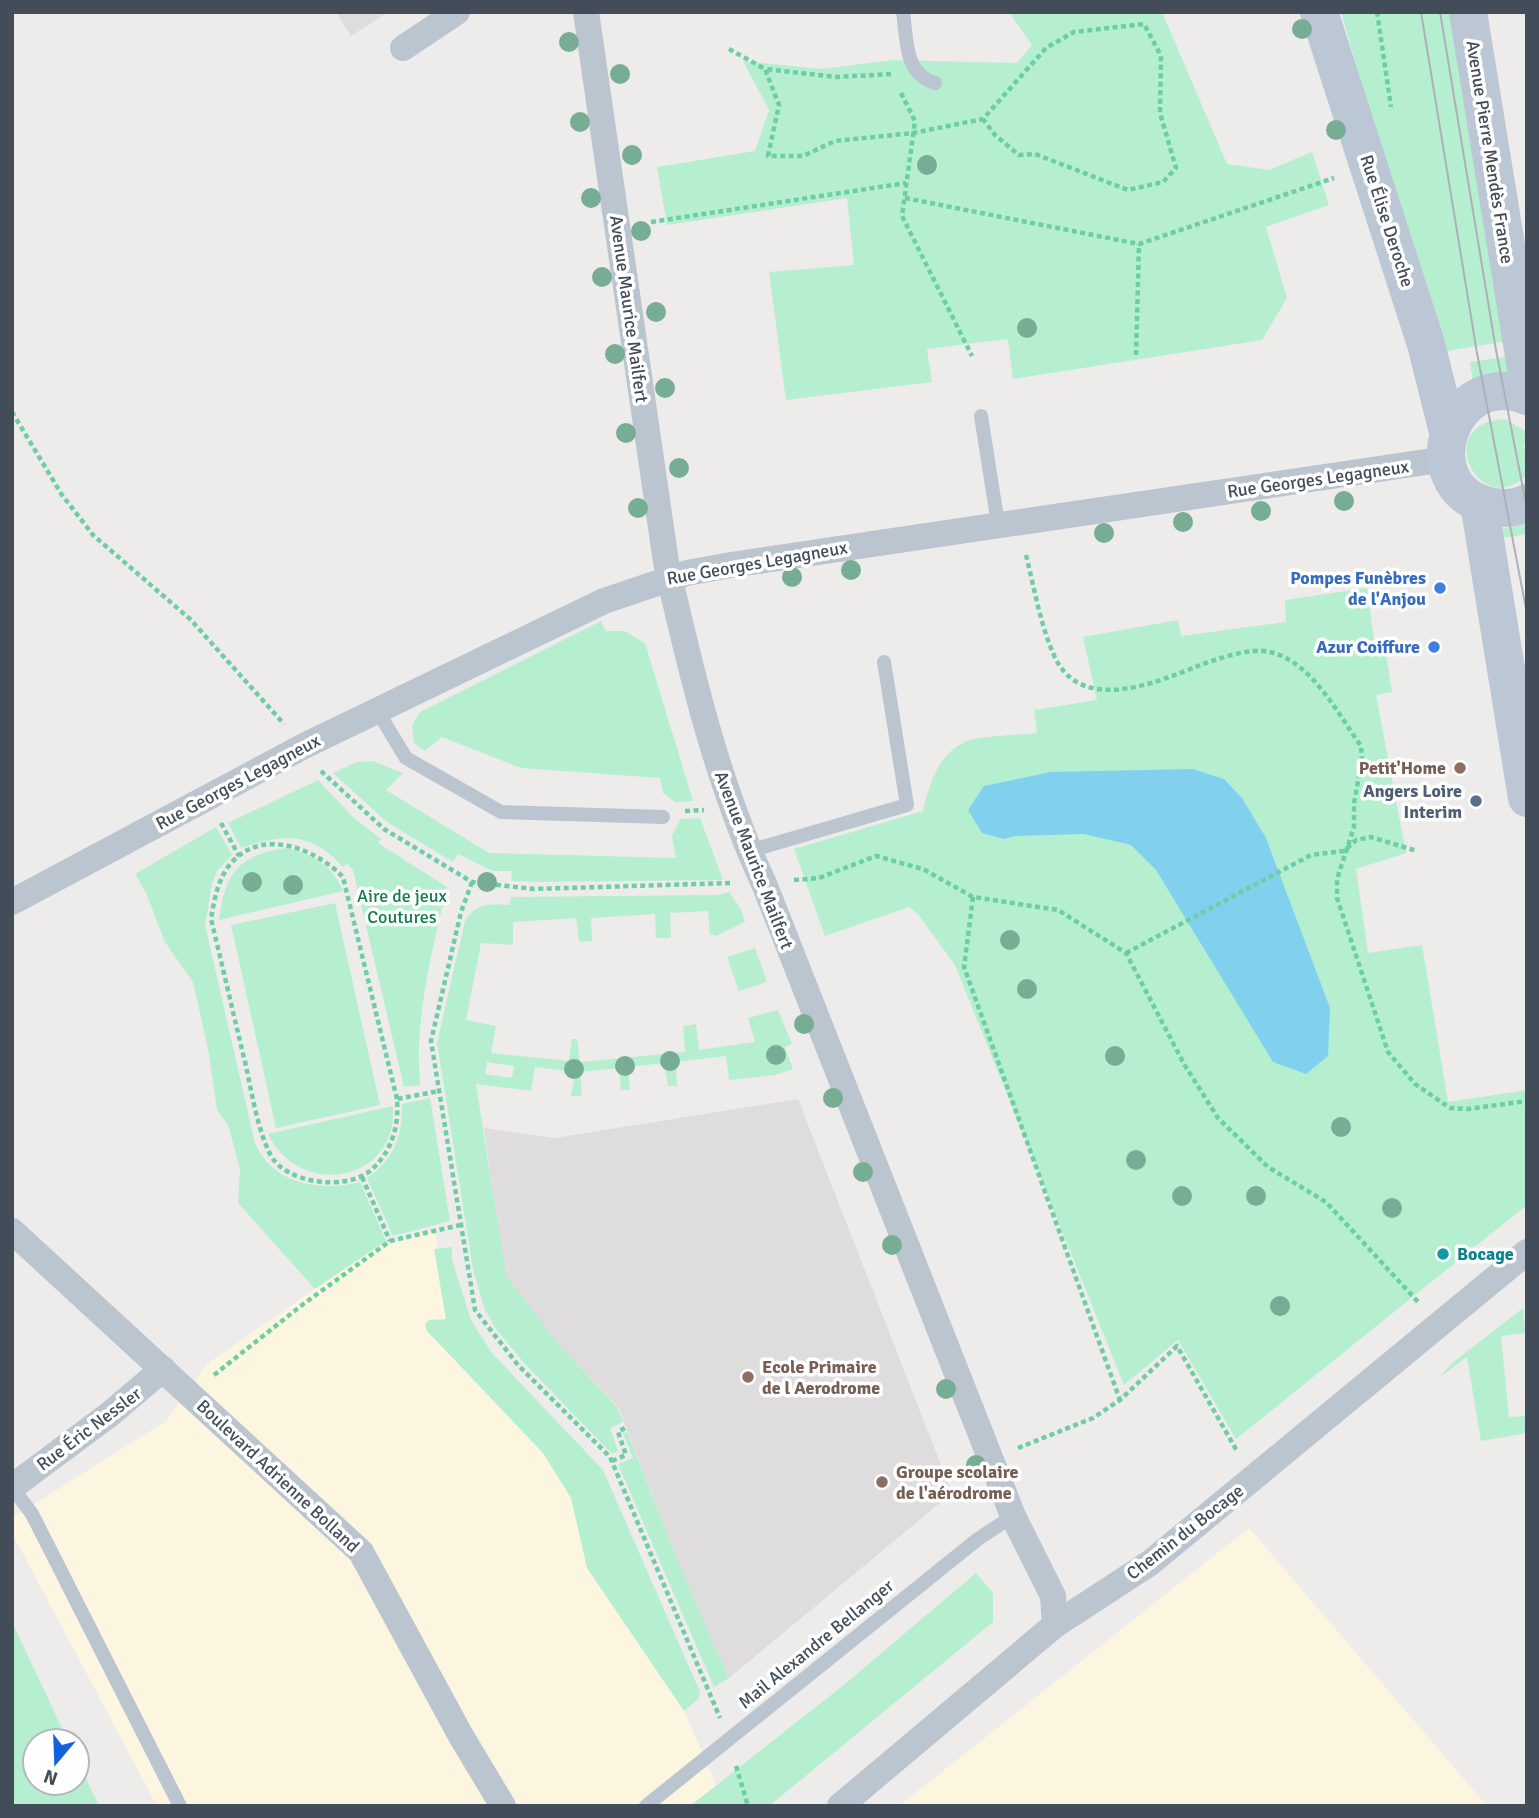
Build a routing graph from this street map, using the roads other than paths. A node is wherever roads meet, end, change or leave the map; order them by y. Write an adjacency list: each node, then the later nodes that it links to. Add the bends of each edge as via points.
1 (457, 12): 6 (street)
2 (586, 12): 15 (street, Avenue Maurice Mailfert)
3 (903, 12): 7 (lane, via 911,65 923,79)
4 (1319, 12): 11 (main road, Rue Élise Deroche, via 1426,344)
5 (1468, 12): 8 (main road, Avenue Pierre Mendès France)
6 (403, 48)
7 (935, 83)
8 (1527, 374)
9 (1527, 397): 11 (main road, via 1504,391 1486,394 1464,408)
10 (981, 416): 14 (lane)
11 (1447, 445): 12 (main road, Rue Élise Deroche, via 1452,477); 14 (street, Rue Georges Legagneux)
12 (1479, 503): 13 (main road, via 1509,509); 18 (main road)
13 (1527, 503)
14 (998, 524): 15 (street, Rue Georges Legagneux)
15 (669, 578): 17 (street, Rue Georges Legagneux, via 604,601); 20 (street, Avenue Maurice Mailfert, via 729,803)
16 (884, 662): 20 (lane, via 907,805)
17 (378, 712): 19 (lane, via 406,758 501,812); 21 (street, Rue Georges Legagneux, via 304,746)
18 (1527, 798)
19 (663, 817)
20 (748, 851): 26 (street, Avenue Maurice Mailfert)
21 (12, 902)
22 (12, 1231): 24 (street, Boulevard Adrienne Bolland)
23 (1527, 1252): 27 (street, Chemin du Bocage, via 1150,1563)
24 (163, 1369): 25 (street, Rue Éric Nessler); 29 (street, Boulevard Adrienne Bolland, via 361,1552)
25 (12, 1487): 28 (lane, via 38,1526)
26 (1013, 1516): 27 (street, Avenue Maurice Mailfert, via 1053,1596); 30 (lane, Mail Alexandre Bellanger, via 978,1538)
27 (1055, 1625): 31 (street, Chemin du Bocage)
28 (180, 1806)
29 (503, 1806)
30 (646, 1806)
31 (840, 1806)

